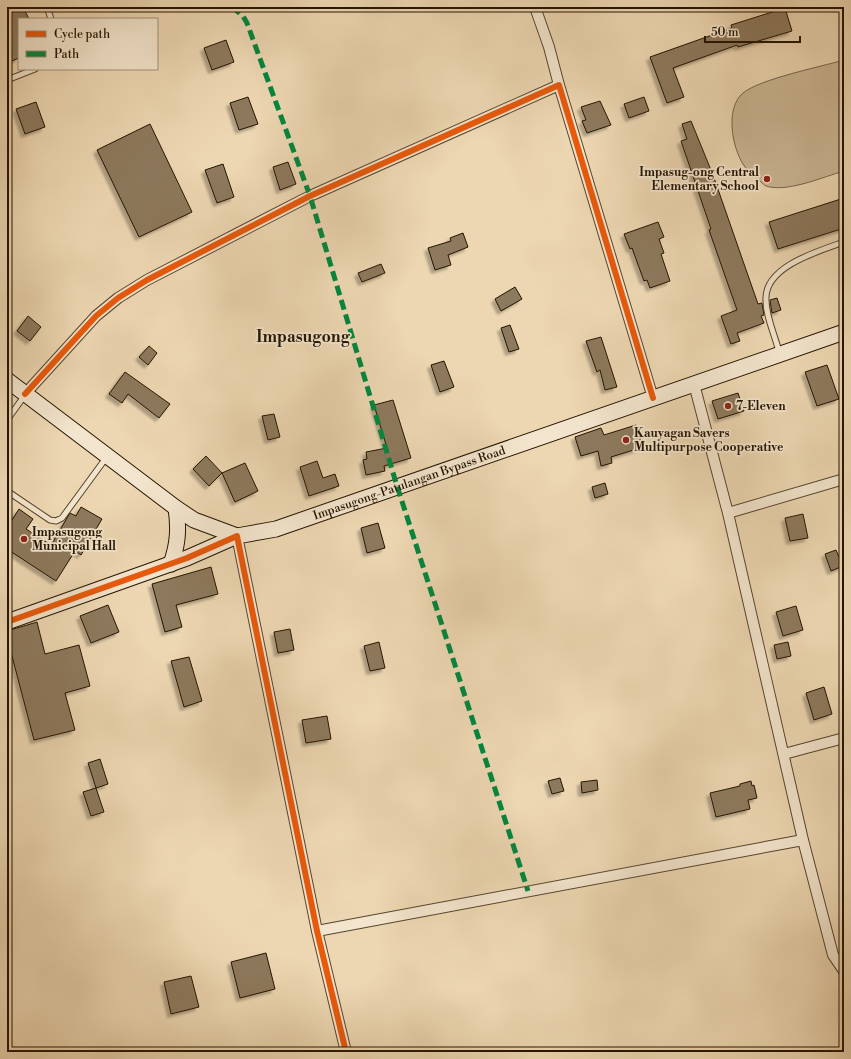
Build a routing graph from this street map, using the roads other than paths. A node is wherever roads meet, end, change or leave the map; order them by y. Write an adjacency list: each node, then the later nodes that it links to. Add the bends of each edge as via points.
1 (47, 7): 3 (lane)
2 (535, 7): 6 (street)
3 (51, 18)
4 (32, 70): 5 (lane)
5 (7, 80)
6 (559, 85): 12 (street, via 310,196 147,280 118,298 96,316); 13 (street)
7 (844, 242): 9 (lane, via 786,267 768,288 766,304)
8 (844, 332): 9 (main road, Impasugong-Patulangan Bypass Road)
9 (780, 355): 11 (main road, Impasugong-Patulangan Bypass Road)
10 (7, 380): 12 (main road)
11 (694, 384): 13 (main road, Impasugong-Patulangan Bypass Road); 19 (street)
12 (25, 394): 14 (lane); 15 (main road)
13 (653, 398): 20 (main road, Impasugong-Patulangan Bypass Road, via 276,529)
14 (7, 420)
15 (107, 457): 17 (lane, via 62,518 56,521 50,520); 18 (main road)
16 (844, 479): 19 (street)
17 (7, 491)
18 (176, 508): 20 (main road, via 194,520); 21 (main road, via 179,533)
19 (728, 513): 24 (street)
20 (237, 536): 21 (main road, Impasugong-Patulangan Bypass Road); 26 (street)
21 (171, 564): 22 (main road, Impasugong-Patulangan Bypass Road)
22 (7, 622)
23 (844, 738): 24 (street)
24 (784, 754): 25 (street)
25 (803, 840): 26 (street); 27 (street, via 833,955)
26 (317, 931): 28 (street)
27 (844, 971)
28 (346, 1052)

